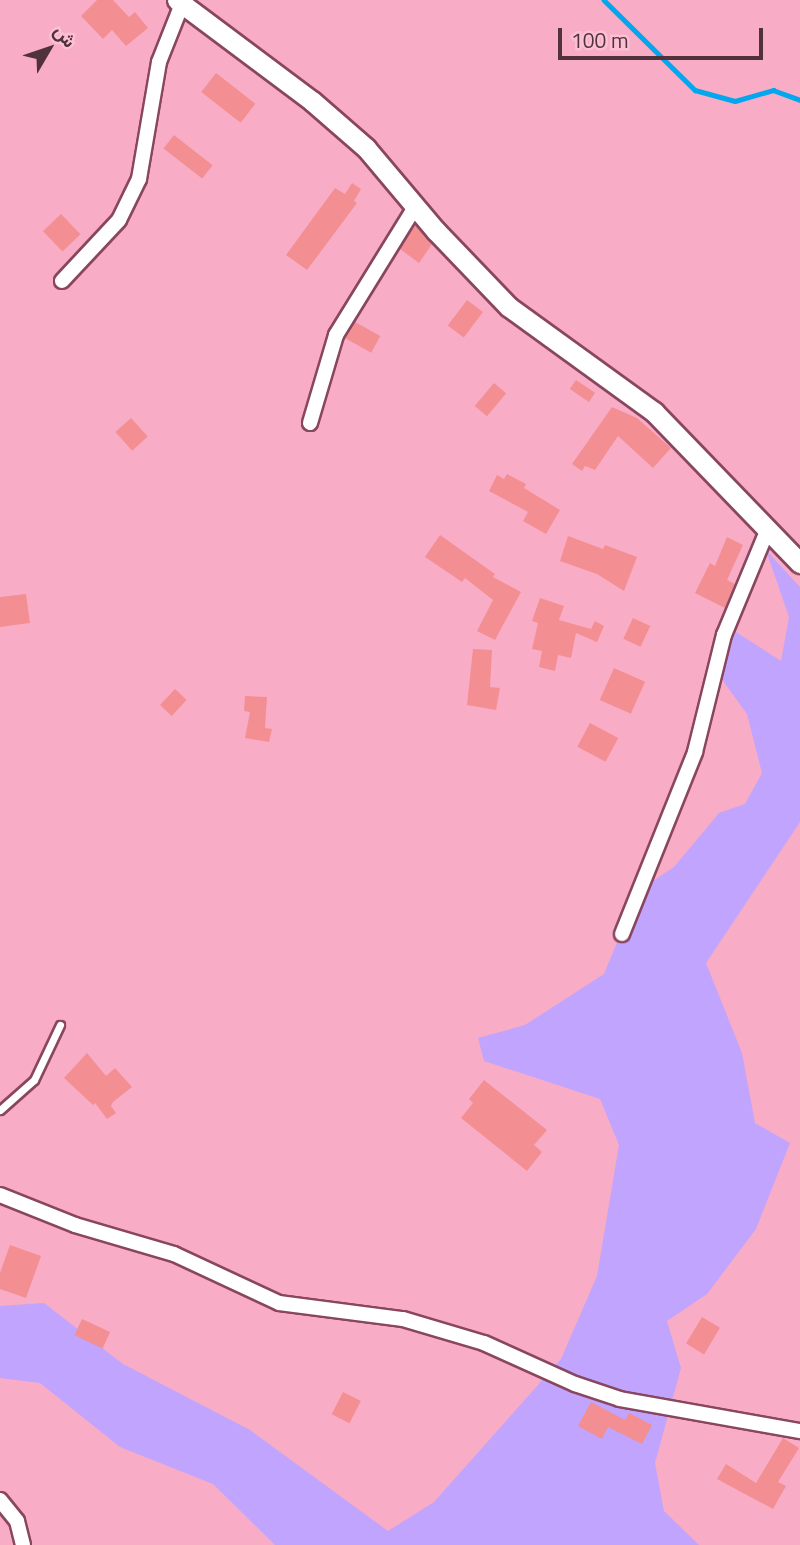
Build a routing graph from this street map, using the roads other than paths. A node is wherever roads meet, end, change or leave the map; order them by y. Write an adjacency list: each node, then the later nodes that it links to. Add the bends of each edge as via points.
1 (179, 2): 2 (street, via 312,101 366,148); 3 (street, via 159,62 139,179 119,220)
2 (415, 207): 4 (street, via 336,335); 5 (street, via 509,307 654,412)
3 (62, 281)
4 (310, 423)
5 (768, 529): 6 (street); 7 (street, via 724,635 695,752)
6 (800, 563)
7 (622, 934)
8 (60, 1025): 9 (lane, via 34,1080)
9 (0, 1110)
10 (0, 1195): 11 (street, via 174,1254 279,1303 403,1319 484,1343 620,1399)
11 (800, 1431)
12 (0, 1500): 13 (street, via 17,1521)
13 (23, 1545)

